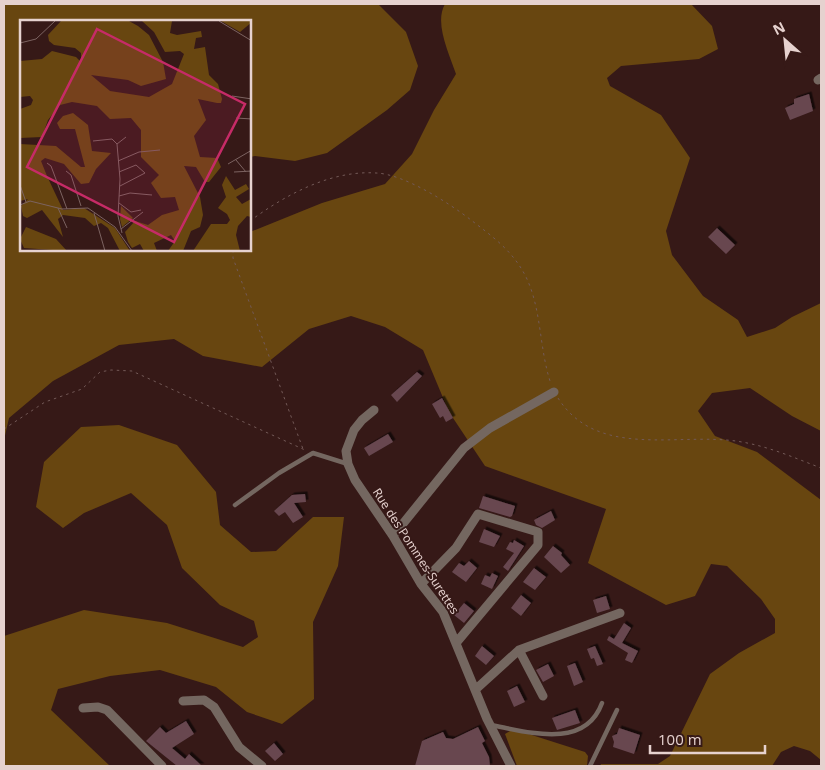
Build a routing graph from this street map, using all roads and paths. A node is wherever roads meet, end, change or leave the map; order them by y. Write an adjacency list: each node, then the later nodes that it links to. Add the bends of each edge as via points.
1 (251, 219): 3 (path, via 295,192 361,173 378,173 404,180 459,211 516,258 526,278 540,324 544,362)
2 (233, 251): 6 (path)
3 (554, 392): 9 (path, via 578,421 616,438 698,438 741,442 776,450); 11 (street, via 490,428 464,448)
4 (374, 410): 8 (street, via 354,430 346,451)
5 (4, 429): 6 (path, via 45,402 82,388 100,372 132,371)
6 (304, 450): 7 (path)
7 (312, 453): 8 (lane); 10 (lane)
8 (348, 464): 11 (street, Rue des Pommes-Surettes)
9 (821, 468)
10 (235, 505)
11 (393, 536): 12 (street, Rue des Pommes-Surettes)
12 (421, 584): 14 (street, Rue des Pommes-Surettes, via 442,612); 14 (street, via 456,548 478,514 538,532 538,544)
13 (620, 613): 15 (street)
14 (456, 643): 16 (street, Rue des Pommes-Surettes)
15 (519, 650): 16 (street); 17 (street)
16 (475, 690): 22 (street, Rue des Pommes-Surettes)
17 (543, 696)
18 (183, 701): 24 (street, via 204,700 214,707 239,747)
19 (602, 703): 22 (lane, via 593,720 567,734 530,733)
20 (83, 708): 23 (street, via 98,706 107,710)
21 (617, 710): 26 (lane)
22 (490, 724): 25 (street, Rue des Pommes-Surettes)
23 (162, 766)
24 (262, 766)
25 (511, 766)
26 (590, 766)

